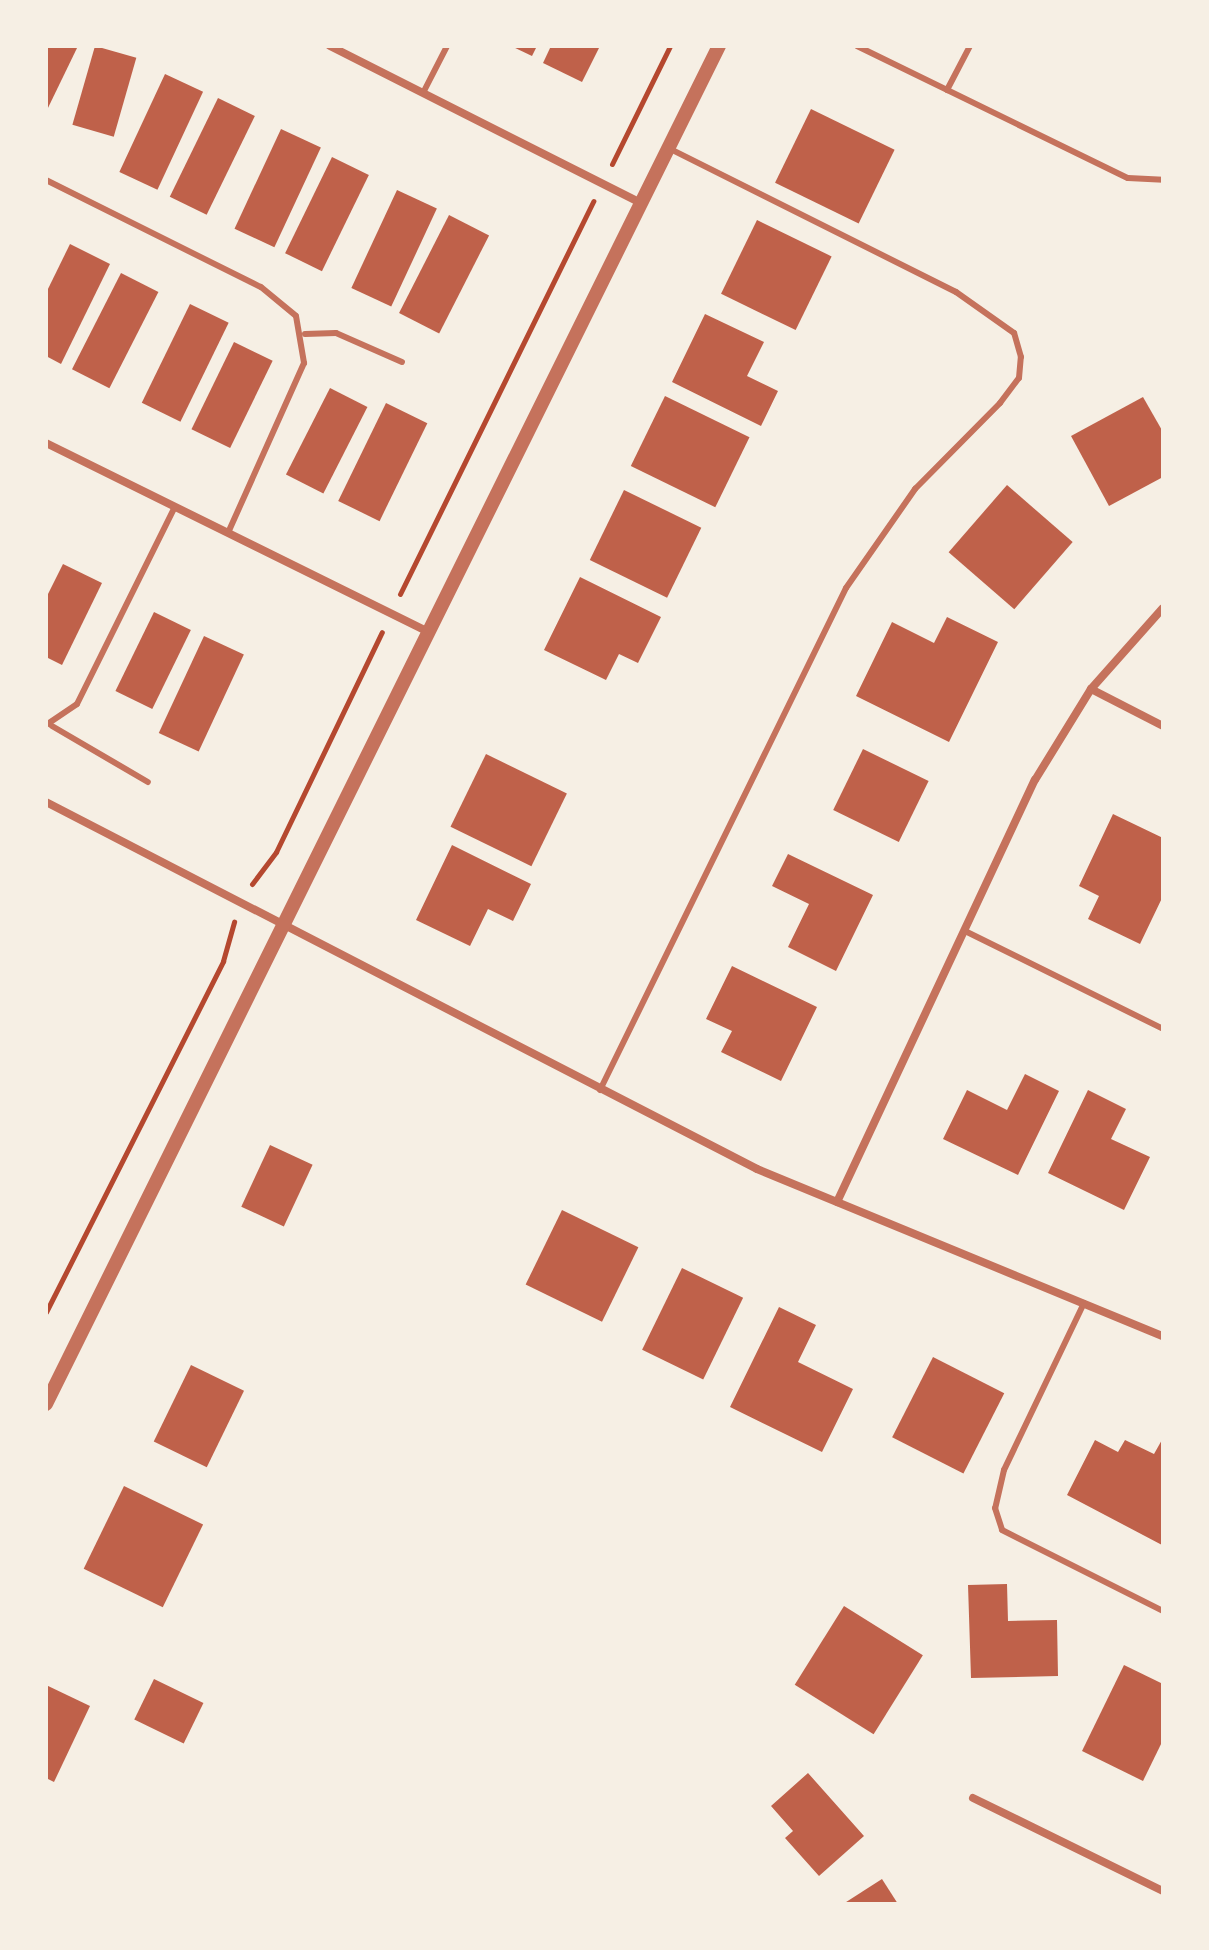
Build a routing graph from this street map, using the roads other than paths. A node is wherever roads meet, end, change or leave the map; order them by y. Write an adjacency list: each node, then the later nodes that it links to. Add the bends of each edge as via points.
1 (330, 46): 7 (street)
2 (447, 46): 7 (lane)
3 (719, 46): 8 (street)
4 (857, 46): 6 (lane)
5 (970, 46): 6 (lane)
6 (947, 90): 10 (lane, via 1128,178)
7 (423, 93): 11 (street)
8 (668, 148): 11 (street); 27 (lane, via 956,292 1014,333 1021,357 1019,378 915,489 846,588)
9 (46, 180): 12 (lane, via 282,299)
10 (1163, 180)
11 (641, 203): 18 (street)
12 (305, 334): 13 (lane, via 336,333); 16 (lane, via 294,389)
13 (402, 362)
14 (46, 443): 15 (street)
15 (175, 507): 16 (street); 20 (lane, via 77,704)
16 (228, 533): 18 (street)
17 (1163, 608): 19 (street)
18 (429, 633): 24 (street)
19 (1091, 689): 21 (street); 25 (street, via 1035,780)
20 (49, 725): 22 (lane)
21 (1163, 726)
22 (148, 782)
23 (46, 802): 24 (street)
24 (287, 921): 27 (street); 31 (street)
25 (965, 931): 26 (lane); 28 (street)
26 (1163, 1029)
27 (600, 1090): 28 (street)
28 (837, 1202): 29 (street)
29 (1084, 1303): 30 (street); 32 (lane, via 1004,1470 995,1508 1002,1530)
30 (1163, 1336)
31 (46, 1404)
32 (1163, 1611)
33 (973, 1798): 34 (street)
34 (1163, 1891)

